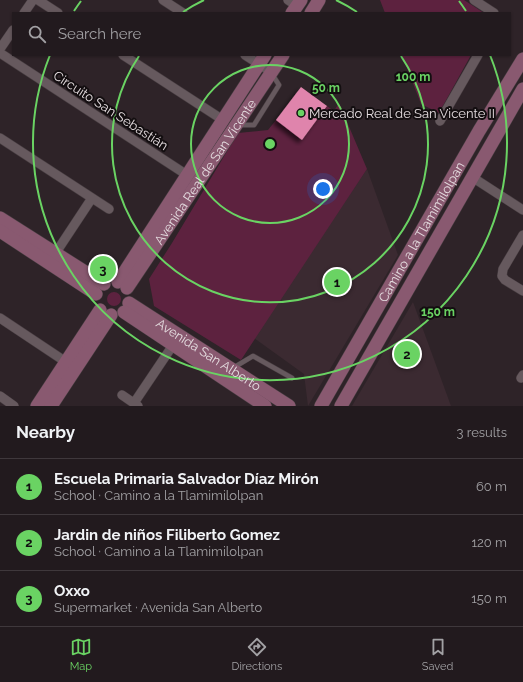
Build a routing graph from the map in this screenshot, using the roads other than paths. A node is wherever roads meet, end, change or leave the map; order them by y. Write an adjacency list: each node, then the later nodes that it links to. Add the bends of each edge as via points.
1 (33, 0): 6 (street)
2 (38, 0): 7 (street)
3 (163, 0): 8 (street)
4 (319, 0): 9 (street)
5 (474, 0): 10 (street)
6 (25, 12)
7 (56, 12)
8 (181, 12)
9 (312, 12)
10 (492, 12)
11 (12, 31): 12 (street)
12 (0, 49)
13 (0, 53): 25 (street, Circuito San Sebastián)
14 (124, 56): 22 (street)
15 (248, 56): 19 (street)
16 (282, 56): 20 (street, Avenida Real de San Vicente)
17 (477, 56): 23 (street)
18 (523, 59): 51 (street, Camino a la Tlamimilolpan)
19 (262, 60): 20 (street); 22 (street, Avenida Real de San Vicente)
20 (271, 72): 34 (street, Avenida Real de San Vicente)
21 (523, 89): 26 (street, Camino a la Tlamimilolpan)
22 (222, 120): 25 (street, Avenida Real de San Vicente)
23 (440, 120)
24 (0, 138): 27 (street)
25 (187, 175): 34 (street, Avenida Real de San Vicente)
26 (472, 177): 29 (street); 52 (street, Camino a la Tlamimilolpan)
27 (92, 198): 28 (street); 33 (street)
28 (109, 209)
29 (523, 210)
30 (0, 218): 33 (street)
31 (0, 231): 33 (street)
32 (523, 235): 36 (street, via 503,269 502,276)
33 (52, 258): 35 (street)
34 (122, 285): 35 (street, via 108,282); 37 (street, via 130,298)
35 (100, 289): 37 (street, via 96,302)
36 (523, 291)
37 (116, 310): 39 (street, Avenida San Alberto); 40 (street); 41 (street, Avenida San Alberto); 48 (street)
38 (0, 318): 40 (street)
39 (173, 345): 45 (street); 49 (street, Avenida San Alberto)
40 (66, 362): 47 (street)
41 (232, 369): 42 (lane, via 253,356); 50 (street, Avenida San Alberto)
42 (292, 378)
43 (122, 395): 45 (street)
44 (0, 396): 46 (street)
45 (136, 405)
46 (14, 406)
47 (36, 406)
48 (51, 406)
49 (265, 406)
50 (289, 406)
51 (321, 406)
52 (341, 406)

